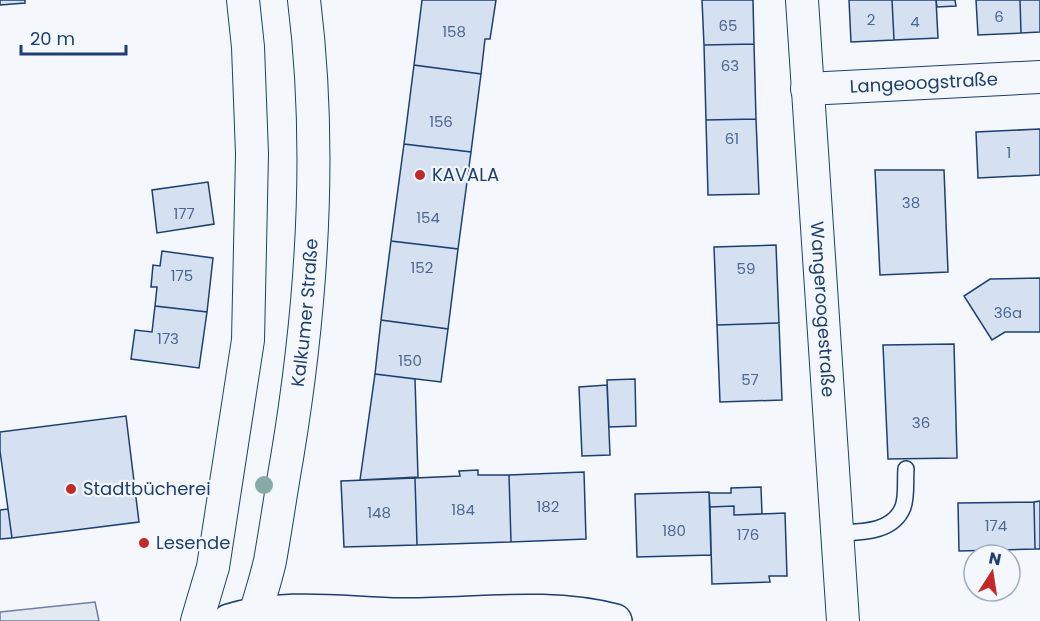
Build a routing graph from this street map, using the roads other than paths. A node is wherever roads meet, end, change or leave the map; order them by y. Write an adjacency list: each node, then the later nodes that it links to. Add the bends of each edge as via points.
1 (243, 0): 9 (street, via 252,154 248,340 213,567)
2 (304, 0): 8 (street, Kalkumer Straße, via 312,77 313,227 295,410 269,564)
3 (802, 0): 5 (street, Wangeroogestraße)
4 (1040, 77): 5 (street, Langeoogstraße)
5 (807, 89): 7 (street, Wangeroogestraße)
6 (906, 469): 7 (lane, via 904,506 893,521 874,531)
7 (837, 533): 11 (street, Wangeroogestraße)
8 (246, 619): 10 (main road, via 317,611 402,615 537,611)
9 (197, 621)
10 (615, 621)
11 (843, 621)

